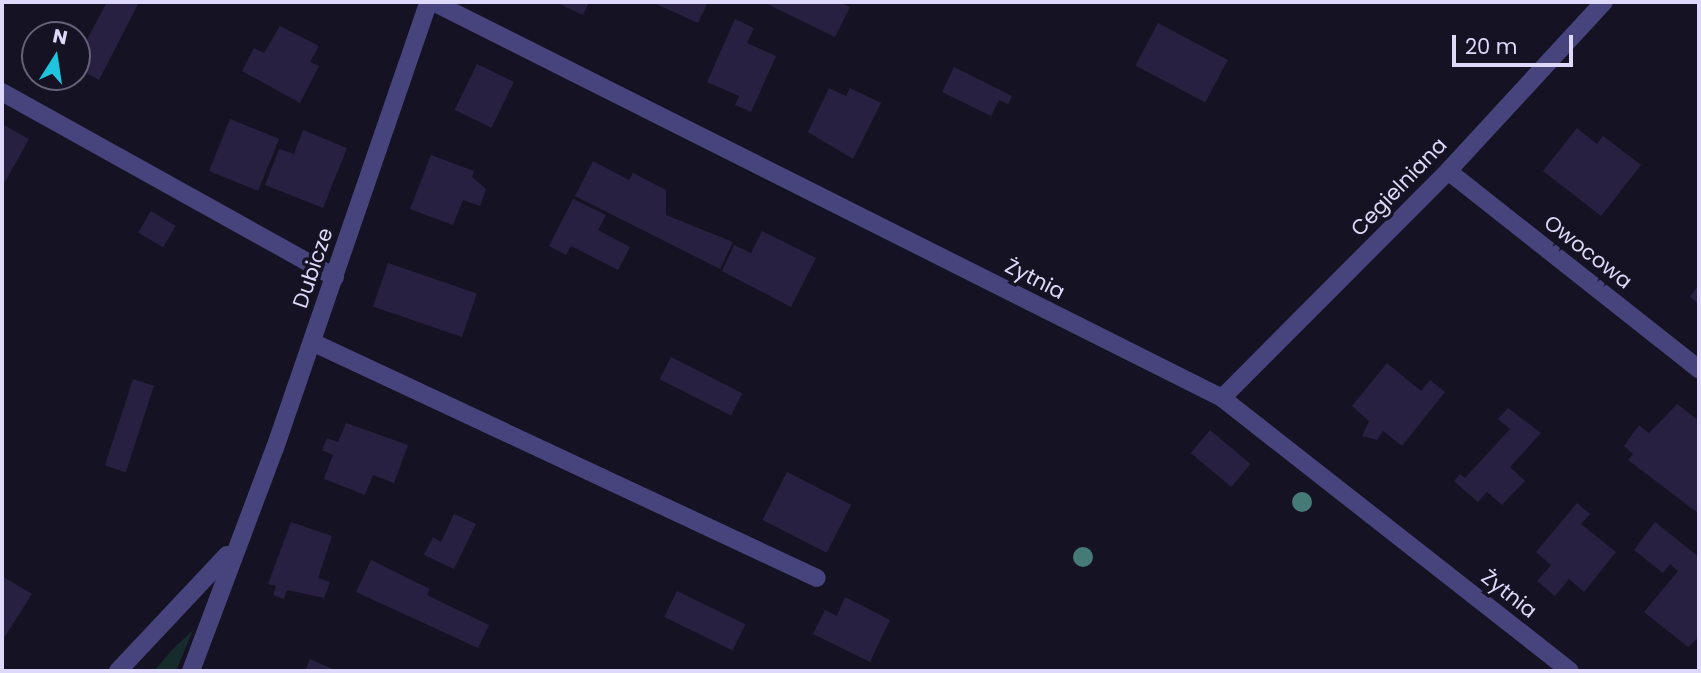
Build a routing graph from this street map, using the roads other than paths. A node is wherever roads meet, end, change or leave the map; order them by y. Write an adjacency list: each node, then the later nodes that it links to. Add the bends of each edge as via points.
1 (431, 2): 5 (street, Dubicze); 8 (street, Żytnia)
2 (1604, 2): 4 (street, Cegielniana)
3 (2, 92): 5 (street)
4 (1448, 171): 7 (street, Owocowa); 8 (street, Cegielniana)
5 (335, 277): 6 (street, Dubicze)
6 (312, 342): 9 (street, Dubicze); 10 (street)
7 (1699, 369)
8 (1222, 398): 13 (street, Żytnia)
9 (234, 547): 11 (street, Dubicze); 12 (street, Dubicze)
10 (817, 578)
11 (118, 671)
12 (191, 671)
13 (1570, 671)

